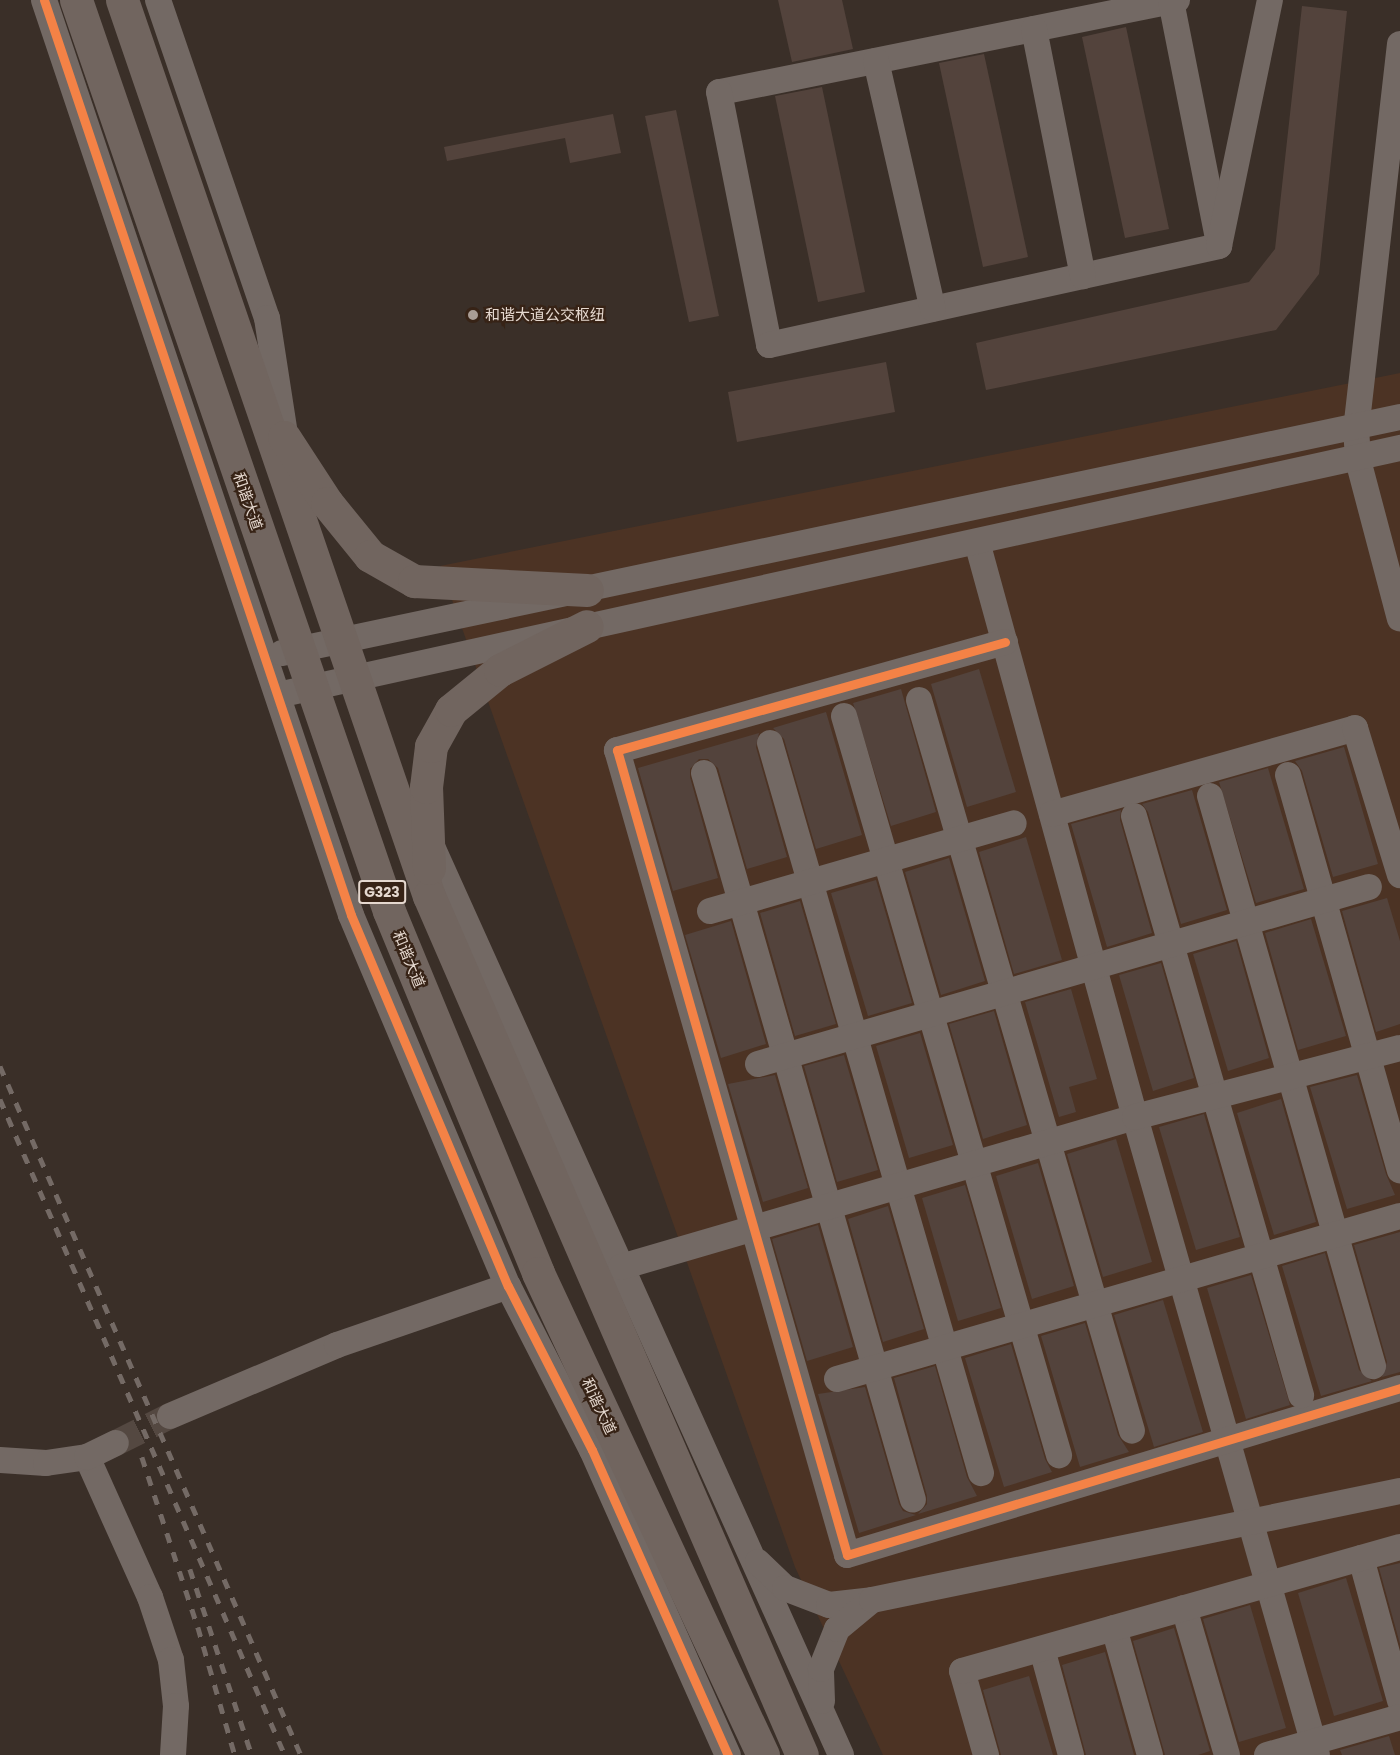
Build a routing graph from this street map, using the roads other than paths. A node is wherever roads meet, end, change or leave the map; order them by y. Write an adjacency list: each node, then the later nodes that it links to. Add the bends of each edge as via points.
1 (44, 0): 28 (street)
2 (76, 0): 27 (highway, 和谐大道 / G323)
3 (122, 0): 14 (highway, G323)
4 (158, 0): 17 (street, via 267,318)
5 (1270, 0): 11 (street)
6 (1174, 1): 7 (street); 11 (street)
7 (1034, 29): 9 (street); 12 (street)
8 (1400, 44): 16 (street)
9 (876, 60): 13 (street); 13 (street, via 719,92 769,345)
10 (1400, 198): 16 (street)
11 (1219, 246): 12 (street)
12 (1083, 276): 13 (street)
13 (933, 309)
14 (258, 397): 17 (highway); 25 (highway, G323)
15 (1400, 417): 16 (street)
16 (1364, 427): 19 (street); 22 (street)
17 (285, 438): 22 (highway, via 327,503 370,556 414,581); 25 (street)
18 (1400, 448): 19 (street)
19 (1366, 457): 20 (street); 21 (street); 23 (street)
20 (977, 542): 24 (street); 26 (street)
21 (1400, 555)
22 (587, 590): 25 (street)
23 (1400, 619)
24 (587, 626): 29 (street); 41 (highway, via 500,670 451,710 431,746 426,788)
25 (340, 641): 27 (street); 29 (highway, G323)
26 (1005, 642): 38 (street); 70 (street, via 617,750)
27 (298, 649): 28 (street); 30 (highway, 和谐大道 / G323)
28 (265, 656): 31 (street)
29 (352, 677): 30 (street); 41 (street); 47 (highway, G323)
30 (311, 688): 31 (street); 109 (highway, 和谐大道 / G323, via 389,911 538,1273)
31 (278, 696): 75 (street, via 351,915)
32 (919, 700): 42 (street)
33 (844, 716): 43 (street)
34 (770, 743): 45 (street)
35 (704, 773): 49 (street)
36 (1288, 776): 48 (street)
37 (1210, 796): 51 (street)
38 (1052, 814): 44 (street, via 1355,728); 53 (street)
39 (1134, 816): 52 (street)
40 (1014, 823): 42 (street)
41 (428, 837): 47 (highway); 73 (street)
42 (959, 839): 43 (street); 54 (street)
43 (886, 860): 45 (street); 55 (street)
44 (1400, 875)
45 (810, 882): 49 (street); 56 (street)
46 (1369, 887): 48 (street)
47 (429, 896): 110 (highway, G323)
48 (1323, 900): 51 (street); 59 (street)
49 (741, 902): 50 (street); 58 (street)
50 (710, 911)
51 (1246, 922): 52 (street); 61 (street)
52 (1170, 944): 53 (street); 62 (street)
53 (1094, 966): 54 (street); 63 (street)
54 (1004, 992): 55 (street); 64 (street)
55 (930, 1014): 56 (street); 65 (street)
56 (854, 1036): 58 (street); 67 (street)
57 (1400, 1048): 59 (street)
58 (785, 1056): 60 (street); 68 (street)
59 (1368, 1056): 61 (street); 66 (street)
60 (758, 1064)
61 (1290, 1077): 62 (street); 71 (street)
62 (1215, 1097): 63 (street); 72 (street)
63 (1135, 1117): 64 (street); 74 (street)
64 (1048, 1142): 65 (street); 76 (street)
65 (974, 1164): 67 (street); 77 (street)
66 (1400, 1170)
67 (898, 1186): 68 (street); 78 (street)
68 (829, 1206): 70 (street); 80 (street)
69 (1400, 1216): 71 (street)
70 (754, 1228): 73 (street); 86 (street, via 847,1555)
71 (1335, 1234): 72 (street); 79 (street)
72 (1261, 1256): 74 (street); 83 (street)
73 (621, 1267): 96 (street)
74 (1181, 1280): 76 (street); 86 (street)
75 (508, 1286): 84 (street, via 337,1345); 108 (street, via 592,1450)
76 (1095, 1305): 77 (street); 85 (street)
77 (1021, 1326): 78 (street); 88 (street)
78 (945, 1348): 80 (street); 91 (street)
79 (1373, 1366)
80 (875, 1368): 81 (street); 93 (street)
81 (837, 1379)
82 (1400, 1388): 86 (street)
83 (1300, 1395)
84 (170, 1416)
85 (1132, 1431)
86 (1226, 1439): 94 (street)
87 (116, 1443): 89 (street)
88 (1059, 1455)
89 (87, 1456): 90 (street, via 46,1463); 107 (street, via 150,1597 171,1660 176,1706)
90 (0, 1460)
91 (981, 1473)
92 (1400, 1491): 94 (street)
93 (914, 1500)
94 (1250, 1524): 98 (street); 99 (street)
95 (1400, 1547): 97 (street)
96 (746, 1550): 99 (street, via 785,1588 829,1605); 104 (street)
97 (1361, 1558): 98 (street); 103 (street)
98 (1268, 1585): 100 (street); 106 (street)
99 (872, 1600): 104 (street, via 837,1629 821,1670)
100 (1184, 1608): 101 (street); 115 (street)
101 (1114, 1628): 102 (street); 114 (street)
102 (1041, 1649): 112 (street, via 962,1671); 113 (street)
103 (1400, 1701)
104 (823, 1711): 111 (street)
105 (1400, 1717): 106 (street)
106 (1316, 1749): 116 (street)
107 (172, 1755)
108 (728, 1755)
109 (763, 1755)
110 (802, 1755)
111 (841, 1755)
112 (986, 1755)
113 (1071, 1755)
114 (1150, 1755)
115 (1227, 1755)
116 (1267, 1755)

